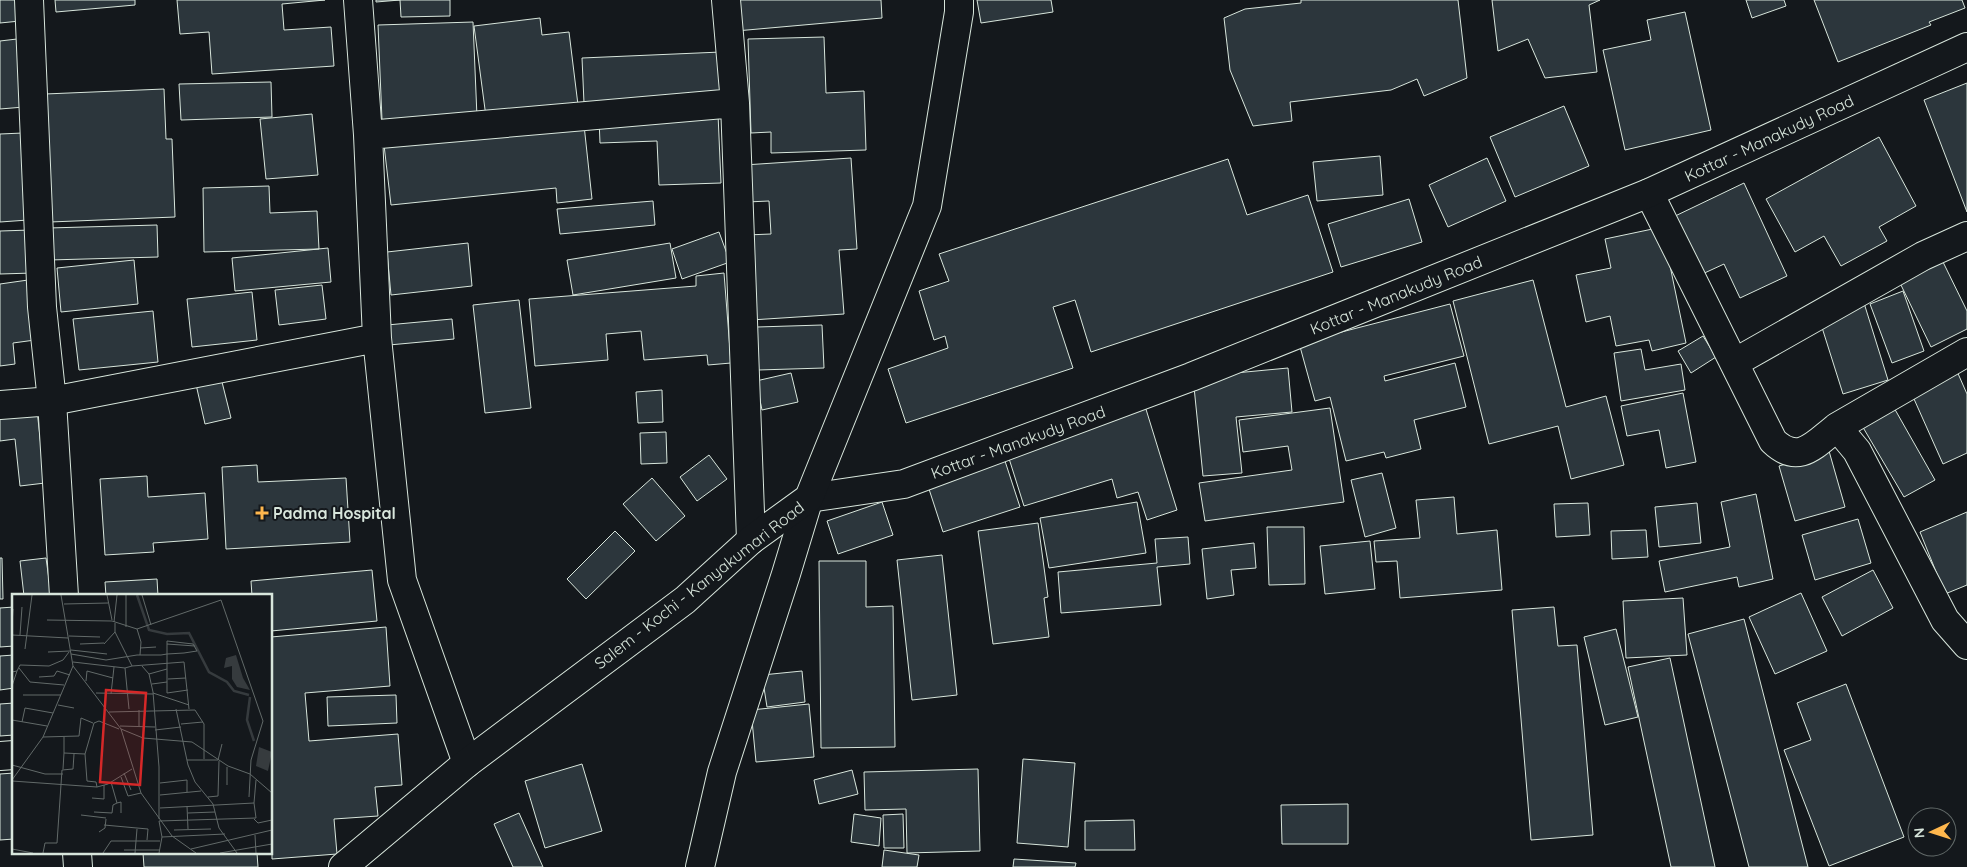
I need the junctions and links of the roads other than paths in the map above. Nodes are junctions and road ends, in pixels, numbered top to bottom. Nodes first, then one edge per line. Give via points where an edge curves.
1 (29, 0) edge
2 (358, 0) edge
3 (726, 0) edge
4 (959, 0) edge
5 (1967, 47) edge
6 (735, 103) junction
7 (368, 135) junction
8 (1649, 193) junction
9 (1967, 236) edge
10 (377, 338) junction
11 (1967, 352) edge
12 (1734, 363) junction
13 (52, 401) junction
14 (0, 405) edge
15 (1837, 427) junction
16 (809, 498) junction
17 (750, 540) junction
18 (64, 594) edge
19 (1956, 615) edge
20 (1967, 645) edge
21 (467, 763) junction
22 (77, 854) edge
23 (78, 867) edge
24 (343, 867) edge
25 (700, 867) edge

1 - 13 main road via 42,307
2 - 7 main road
3 - 6 main road
4 - 16 main road, Salem - Kochi - Kanyakumari Road via 928,206
5 - 8 main road, Kottar - Manakudy Road
6 - 7 main road
6 - 17 main road
7 - 10 main road
8 - 12 main road
8 - 16 main road, Kottar - Manakudy Road via 1191,377 904,484
9 - 12 main road via 1923,256
10 - 13 main road
10 - 21 main road via 402,580
11 - 15 main road
12 - 15 main road via 1773,441 1781,448 1797,453 1807,450
13 - 14 main road
13 - 18 main road
15 - 19 main road via 1857,451
16 - 17 main road, Salem - Kochi - Kanyakumari Road
16 - 25 main road via 722,772
17 - 21 main road, Salem - Kochi - Kanyakumari Road via 685,600
19 - 20 main road
21 - 24 main road, Salem - Kochi - Kanyakumari Road
22 - 23 main road

